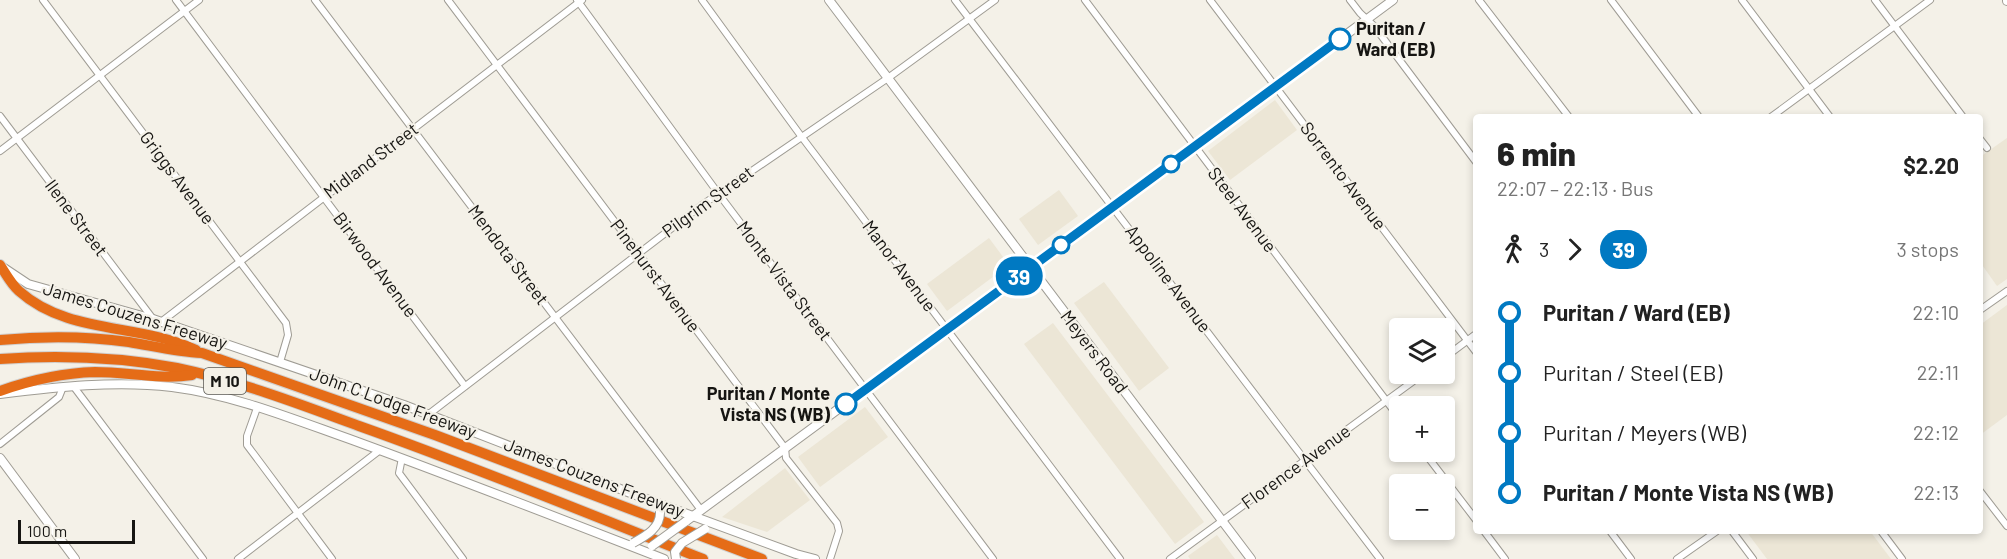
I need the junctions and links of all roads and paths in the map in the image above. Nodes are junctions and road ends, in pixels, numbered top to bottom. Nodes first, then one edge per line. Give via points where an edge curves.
1 (43, 0) edge
2 (176, 0) edge
3 (199, 0) edge
4 (315, 0) edge
5 (448, 0) edge
6 (702, 0) edge
7 (830, 0) edge
8 (955, 0) edge
9 (995, 0) edge
10 (1085, 0) edge
11 (1210, 0) edge
12 (1350, 0) edge
13 (1393, 0) edge
14 (1479, 0) edge
15 (1611, 0) edge
16 (1742, 0) edge
17 (1875, 0) edge
18 (1930, 0) edge
19 (579, 1) edge
20 (184, 11) junction
21 (969, 19) junction
22 (1367, 19) junction
23 (1895, 26) junction
24 (496, 65) junction
25 (99, 76) junction
26 (888, 78) junction
27 (1274, 87) junction
28 (1809, 89) junction
29 (1567, 114) edge
30 (1697, 114) edge
31 (1775, 114) edge
32 (1828, 114) edge
33 (1962, 114) edge
34 (0, 116) edge
35 (413, 129) junction
36 (801, 136) junction
37 (17, 138) junction
38 (1983, 143) edge
39 (1195, 147) junction
40 (1987, 148) dead end
41 (0, 151) edge
42 (1473, 158) edge
43 (718, 193) junction
44 (324, 197) junction
45 (1113, 207) junction
46 (638, 254) junction
47 (240, 261) junction
48 (0, 265) edge
49 (1030, 268) junction
50 (2007, 291) edge
51 (1983, 308) edge
52 (555, 317) junction
53 (157, 321) junction
54 (947, 329) junction
55 (1473, 336) edge
56 (0, 340) edge
57 (1467, 341) junction
58 (1473, 348) edge
59 (1455, 350) edge
60 (202, 353) junction
61 (0, 359) edge
62 (280, 362) junction
63 (196, 374) junction
64 (1409, 384) edge
65 (465, 386) junction
66 (63, 387) junction
67 (74, 387) junction
68 (866, 389) junction
69 (0, 392) edge
70 (1386, 401) junction
71 (1389, 405) edge
72 (257, 408) junction
73 (429, 414) junction
74 (0, 444) edge
75 (785, 448) junction
76 (380, 450) junction
77 (0, 458) edge
78 (402, 458) junction
79 (1306, 460) junction
80 (1432, 462) edge
81 (1983, 495) edge
82 (652, 501) junction
83 (701, 510) junction
84 (298, 513) junction
85 (693, 516) junction
86 (1473, 516) edge
87 (1222, 521) junction
88 (2007, 526) edge
89 (739, 534) junction
90 (1486, 534) edge
91 (1612, 534) edge
92 (1712, 534) edge
93 (1734, 534) edge
94 (1883, 534) edge
95 (621, 543) junction
96 (649, 549) junction
97 (75, 559) edge
98 (203, 559) edge
99 (238, 559) edge
100 (332, 559) edge
101 (463, 559) edge
102 (635, 559) edge
103 (664, 559) edge
104 (676, 559) edge
105 (703, 559) edge
106 (762, 559) edge
107 (815, 559) edge
108 (830, 559) edge
109 (993, 559) edge
110 (1120, 559) edge
111 (1170, 559) edge
112 (1251, 559) edge
113 (1380, 559) edge
114 (1505, 559) edge
115 (1631, 559) edge
116 (1677, 559) edge
117 (1753, 559) edge
118 (1902, 559) edge

1 - 25 street, Griggs Avenue
2 - 20 street, Birwood Avenue
3 - 20 street
4 - 35 street, Mendota Street
5 - 24 street, Pinehurst Avenue
6 - 36 street, Manor Avenue
7 - 26 street, Meyers Road
8 - 21 street, Appoline Avenue
9 - 21 street, Pilgrim Street
10 - 39 street, Steel Avenue
11 - 27 street, Sorrento Avenue
12 - 22 street
13 - 22 street
14 - 29 street
15 - 30 street
16 - 28 street
17 - 23 street
18 - 23 street
19 - 24 street, Midland Street
19 - 43 street, Monte Vista Street
20 - 25 street
20 - 44 street, Birwood Avenue
21 - 26 street, Pilgrim Street
21 - 45 street, Appoline Avenue
22 - 27 street
22 - 42 street
23 - 28 street
23 - 33 street
24 - 35 street, Midland Street
24 - 46 street, Pinehurst Avenue
25 - 37 street
25 - 47 street, Griggs Avenue
26 - 36 street, Pilgrim Street
26 - 49 street, Meyers Road
27 - 39 street
27 - 57 street, Sorrento Avenue
28 - 31 street
28 - 32 street
34 - 37 street, Ilene Street
35 - 44 street, Midland Street
35 - 52 street, Mendota Street
36 - 43 street, Pilgrim Street
36 - 54 street, Manor Avenue
37 - 41 street
37 - 53 street, Ilene Street
38 - 40 street
39 - 45 street
39 - 70 street, Steel Avenue
43 - 46 street, Pilgrim Street
43 - 68 street, Monte Vista Street
44 - 47 street, Midland Street
44 - 65 street, Birwood Avenue
45 - 49 street
45 - 79 street, Appoline Avenue
46 - 52 street, Pilgrim Street
46 - 75 street, Pinehurst Avenue
47 - 53 street, Midland Street
47 - 62 street, Griggs Avenue via 286,323 288,335
48 - 53 street, James Couzens Freeway via 28,284
48 - 60 highway via 17,289 48,310 83,323 186,345
49 - 54 street
49 - 87 street, Meyers Road
50 - 51 street
52 - 65 street, Pilgrim Street
52 - 83 street, Mendota Street
53 - 62 street, James Couzens Freeway
54 - 68 street
54 - 110 street, Manor Avenue
55 - 57 street
56 - 60 highway, John C Lodge Freeway / M 10 via 84,338
57 - 58 street, Sorrento Avenue
57 - 59 street
60 - 106 highway, John C Lodge Freeway / M 10 via 435,435
61 - 63 highway, John C Lodge Freeway / M 10 via 93,358
62 - 73 street, James Couzens Freeway
63 - 69 highway via 172,378 96,372 52,376
63 - 105 highway, John C Lodge Freeway / M 10 via 285,400 440,454
64 - 70 street, Florence Avenue
65 - 73 street, Pilgrim Street
66 - 67 street
66 - 69 street
66 - 74 street via 59,397
67 - 72 street via 173,387
67 - 98 street
68 - 75 street
68 - 109 street, Monte Vista Street
70 - 71 street, Steel Avenue
70 - 79 street, Florence Avenue
72 - 76 street
72 - 84 street via 247,445
73 - 82 street, James Couzens Freeway
75 - 83 street
75 - 108 street, Pinehurst Avenue via 786,458 837,523 839,531
76 - 78 street
76 - 84 street
77 - 97 street
78 - 95 street
78 - 101 street via 399,473
79 - 87 street, Florence Avenue
79 - 113 street, Appoline Avenue
80 - 86 street
81 - 88 street
82 - 85 street, James Couzens Freeway
82 - 95 street, bridge via 660,511 652,531 633,543
83 - 85 street
84 - 99 street
84 - 100 street
85 - 89 street, James Couzens Freeway
85 - 96 street, bridge
87 - 111 street, Florence Avenue
87 - 112 street, Meyers Road
89 - 104 street, bridge via 713,527 705,529 682,543 675,552
89 - 107 street, James Couzens Freeway
90 - 114 street
91 - 115 street
92 - 116 street
93 - 117 street
94 - 118 street
95 - 96 street
96 - 102 street
96 - 103 street

